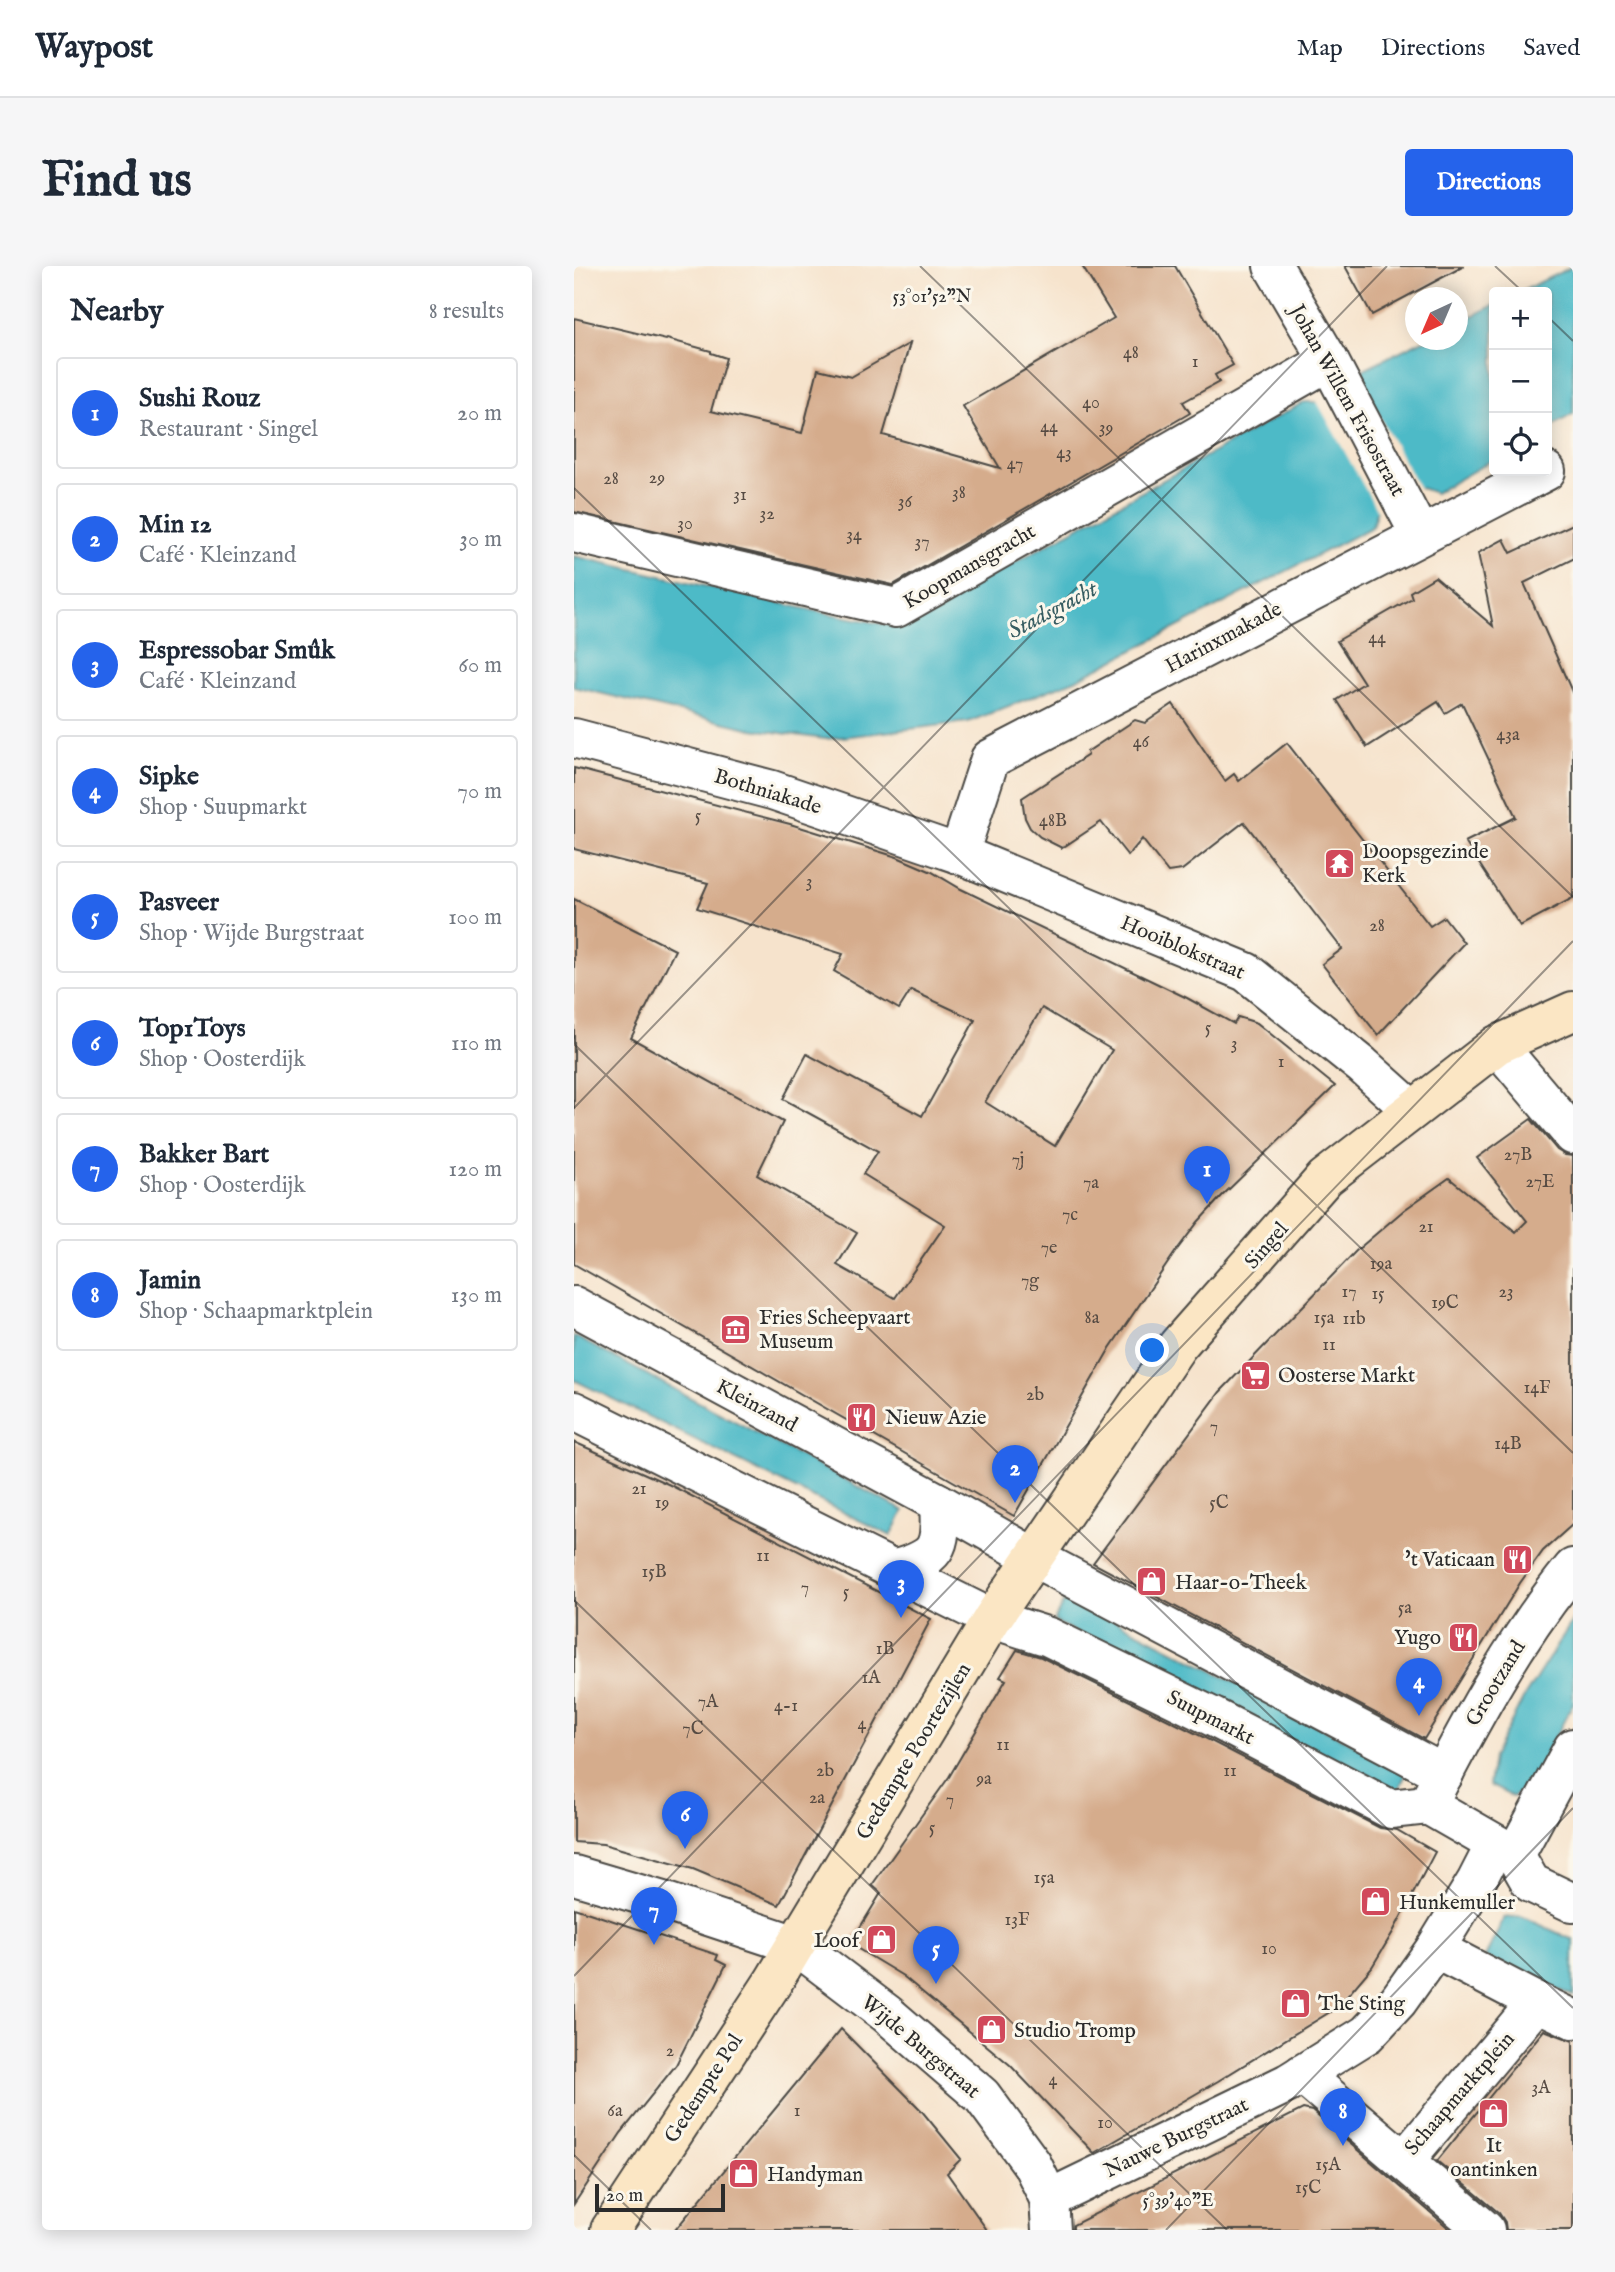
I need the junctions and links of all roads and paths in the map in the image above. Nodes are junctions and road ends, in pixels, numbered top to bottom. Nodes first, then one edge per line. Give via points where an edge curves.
1 (1273, 266) edge
2 (1334, 371) junction
3 (1573, 457) edge
4 (1552, 468) edge
5 (1534, 476) edge
6 (1413, 521) junction
7 (574, 533) edge
8 (574, 738) edge
9 (959, 854) junction
10 (1573, 1011) edge
11 (1497, 1045) junction
12 (1412, 1110) junction
13 (1573, 1135) edge
14 (574, 1306) edge
15 (574, 1411) edge
16 (939, 1503) junction
17 (1035, 1558) junction
18 (1573, 1568) edge
19 (893, 1570) junction
20 (992, 1619) junction
21 (1573, 1748) edge
22 (1436, 1790) junction
23 (1505, 1850) junction
24 (574, 1875) edge
25 (1573, 1903) edge
26 (796, 1945) junction
27 (1435, 1949) junction
28 (1537, 2002) junction
29 (1573, 2019) edge
30 (1302, 2074) junction
31 (1404, 2161) junction
32 (1050, 2215) edge
33 (610, 2230) edge
34 (1485, 2230) edge

1 - 2 street, Johan Willem Frisostraat
2 - 6 street, Johan Willem Frisostraat
2 - 7 street, Koopmansgracht via 896,608
3 - 4 street, Harinxmakade
5 - 6 street, Harinxmakade
6 - 9 street, Harinxmakade via 990,759
8 - 9 street, Bothniakade via 772,790
9 - 12 street, Hooiblokstraat via 1246,972
10 - 11 main road, Singel
11 - 12 main road, Singel
11 - 13 street
12 - 17 main road, Singel via 1325,1178 1178,1345
14 - 16 street, Kleinzand
15 - 19 street
16 - 17 street, Kleinzand
16 - 19 street via 939,1542 919,1562
17 - 20 main road, Gedempte Poortezijlen
17 - 22 street
18 - 22 street, Grootzand via 1516,1646
19 - 20 street
20 - 22 street, Suupmarkt via 1049,1637 1390,1810
20 - 26 main road, Gedempte Poortezijlen
21 - 23 street
22 - 23 street
23 - 25 street via 1531,1884
23 - 27 street via 1476,1882
24 - 26 street, Wijde Burgstraat
26 - 32 street, Wijde Burgstraat via 887,2014 982,2096 1032,2164
26 - 33 main road, Gedempte Pol
27 - 28 street
27 - 30 street via 1398,2001 1367,2034
28 - 29 street
28 - 31 street, Schaapmarktplein
30 - 31 street, Schaapmarktplein
30 - 32 street, Nauwe Burgstraat
31 - 34 street

